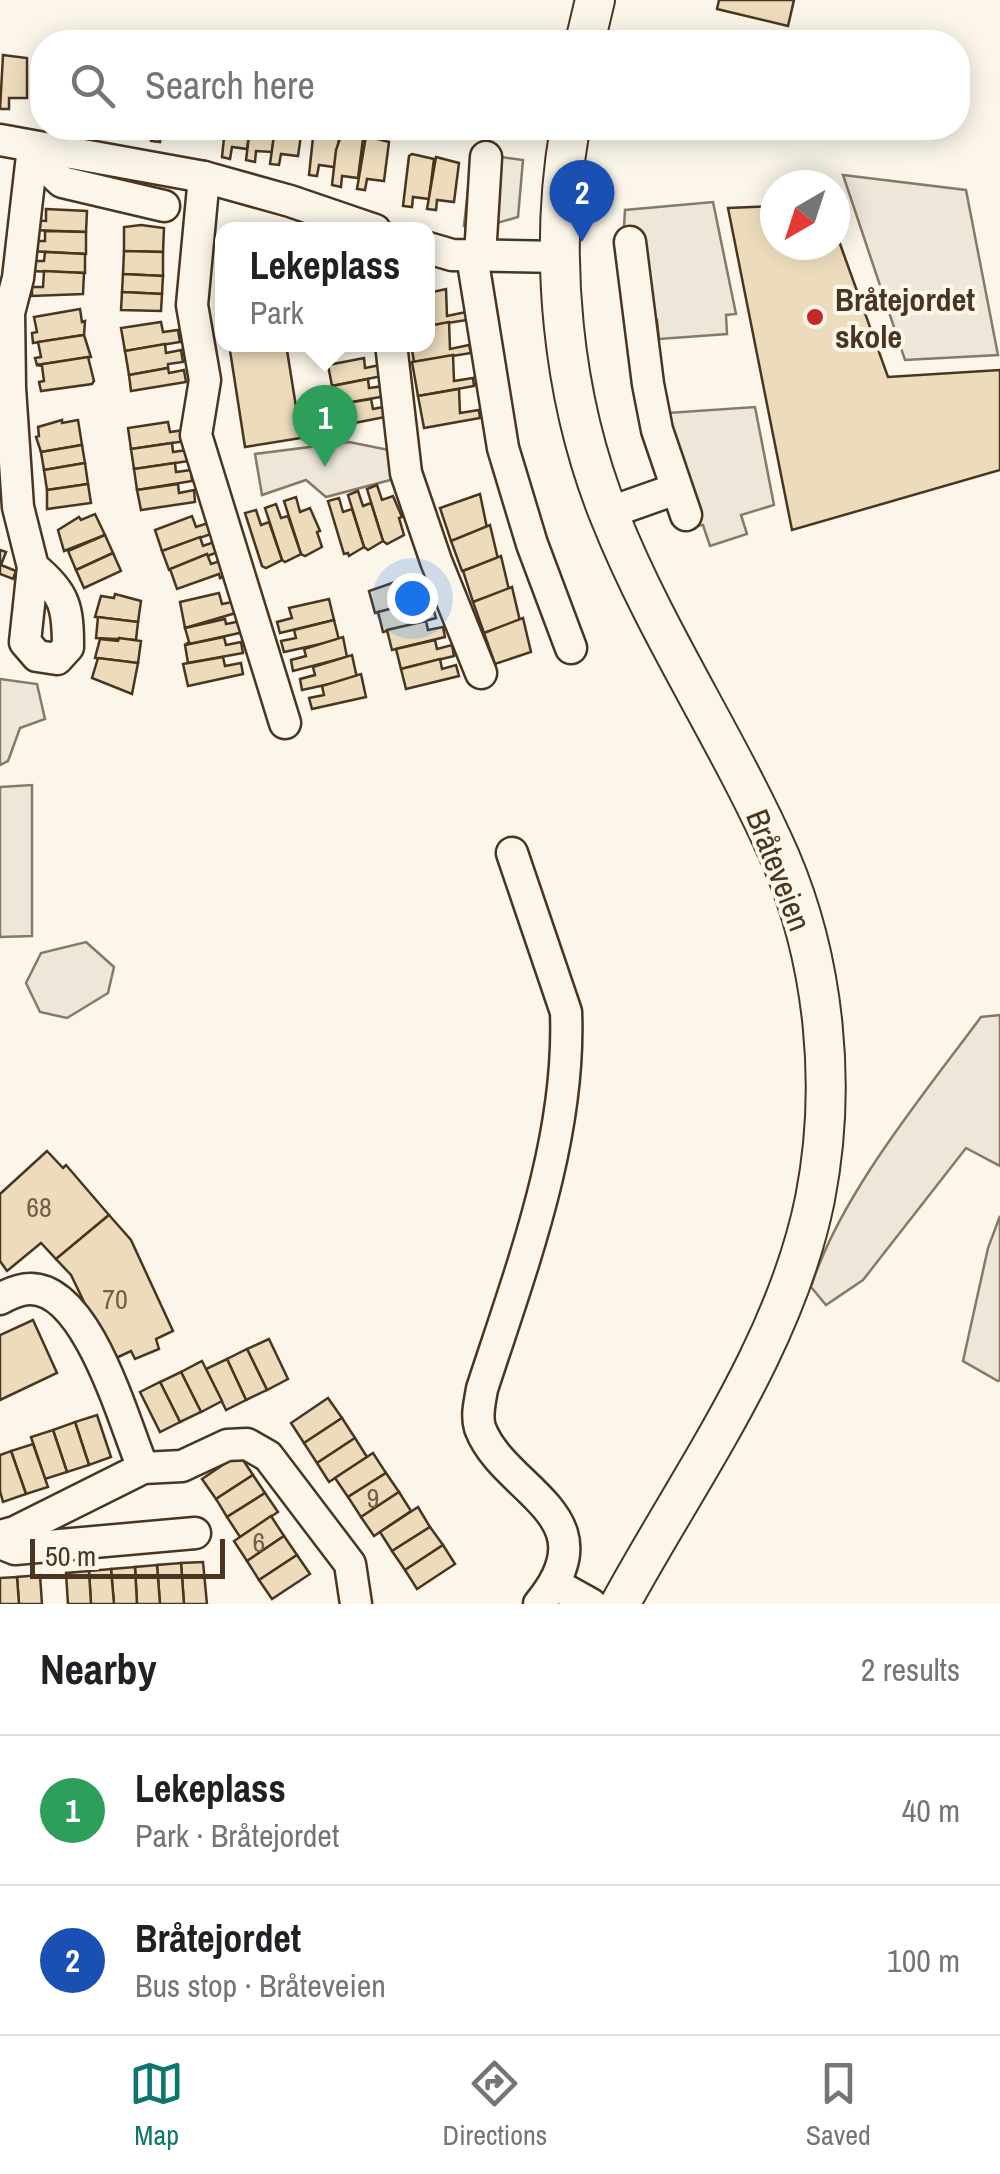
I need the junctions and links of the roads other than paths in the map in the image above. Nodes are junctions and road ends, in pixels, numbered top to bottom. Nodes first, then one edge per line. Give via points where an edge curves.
1 (594, 0) edge
2 (588, 30) edge
3 (0, 140) edge
4 (569, 140) edge
5 (40, 148) junction
6 (486, 158) dead end
7 (204, 178) junction
8 (164, 206) dead end
9 (353, 222) edge
10 (630, 242) dead end
11 (435, 249) edge
12 (476, 256) junction
13 (561, 257) junction
14 (392, 352) edge
15 (608, 513) junction
16 (33, 567) dead end
17 (572, 648) dead end
18 (481, 672) dead end
19 (285, 723) dead end
20 (512, 853) dead end
21 (0, 1299) edge
22 (143, 1468) junction
23 (195, 1533) dead end
24 (0, 1540) edge
25 (547, 1594) edge
26 (356, 1604) edge
27 (591, 1604) edge
28 (620, 1604) edge

1 - 2 main road
3 - 5 street
4 - 13 main road, Bråteveien
5 - 7 street
5 - 8 street via 62,182
5 - 16 street via 9,313 18,507
6 - 12 street
7 - 9 street
7 - 19 street via 192,305 205,380 196,435
10 - 15 street via 648,384 681,502
11 - 12 street
12 - 13 street
12 - 17 street via 503,448
13 - 15 main road, Bråteveien via 575,392
14 - 18 street via 406,472
15 - 28 main road, Bråteveien via 646,600 770,835 801,918 822,1025 825,1128 800,1254 762,1350
20 - 25 street via 566,1012 567,1040 562,1100 540,1199 478,1416 488,1443 549,1509 562,1533 563,1551
21 - 22 street via 30,1288 69,1306 114,1391
22 - 24 street
22 - 26 street via 182,1466 228,1445 247,1444 268,1456 350,1564
23 - 24 street via 16,1549
25 - 27 street

